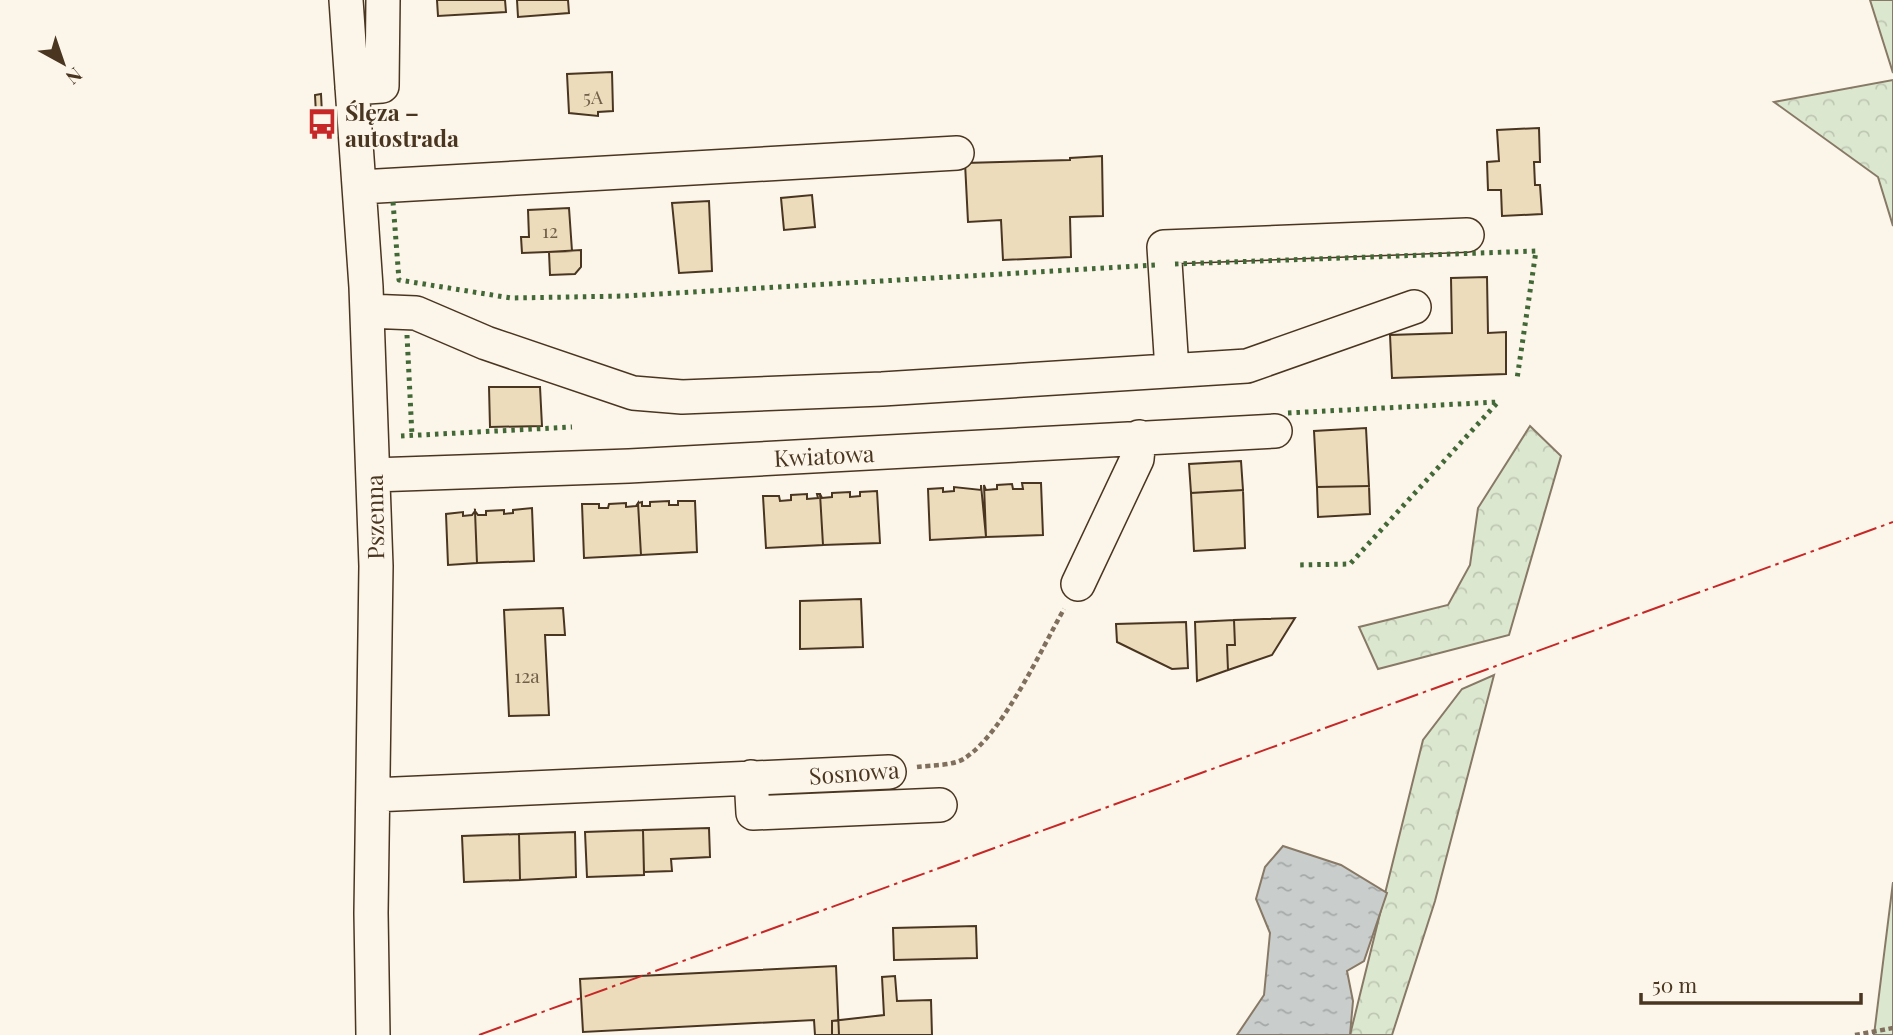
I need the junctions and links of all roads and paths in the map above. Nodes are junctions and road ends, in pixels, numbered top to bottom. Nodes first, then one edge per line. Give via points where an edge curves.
1 (346, 0) edge
2 (383, 0) edge
3 (352, 88) junction
4 (957, 153) dead end
5 (360, 187) junction
6 (1467, 235) dead end
7 (1414, 307) dead end
8 (367, 311) junction
9 (1172, 370) junction
10 (1275, 431) dead end
11 (1139, 438) junction
12 (373, 474) junction
13 (1079, 584) joint
14 (889, 772) joint
15 (751, 777) junction
16 (373, 795) junction
17 (940, 805) dead end
18 (1893, 1028) edge
19 (373, 1035) edge
20 (1855, 1035) edge

1 - 3 street, Pszenna
2 - 3 street via 382,86
3 - 5 street, Pszenna
4 - 5 street
5 - 8 street, Pszenna
6 - 9 street via 1164,247
7 - 9 street via 1247,366
8 - 9 street via 416,313 486,343 634,393 682,397
8 - 12 street, Pszenna
10 - 11 street, Kwiatowa
11 - 12 street, Kwiatowa via 629,466
11 - 13 street via 1136,459
12 - 16 street, Pszenna
13 - 14 path, Sosnowa via 982,743 963,760
14 - 15 street, Sosnowa
15 - 16 street, Sosnowa
15 - 17 street via 753,813
16 - 19 street, Pszenna
18 - 20 path

